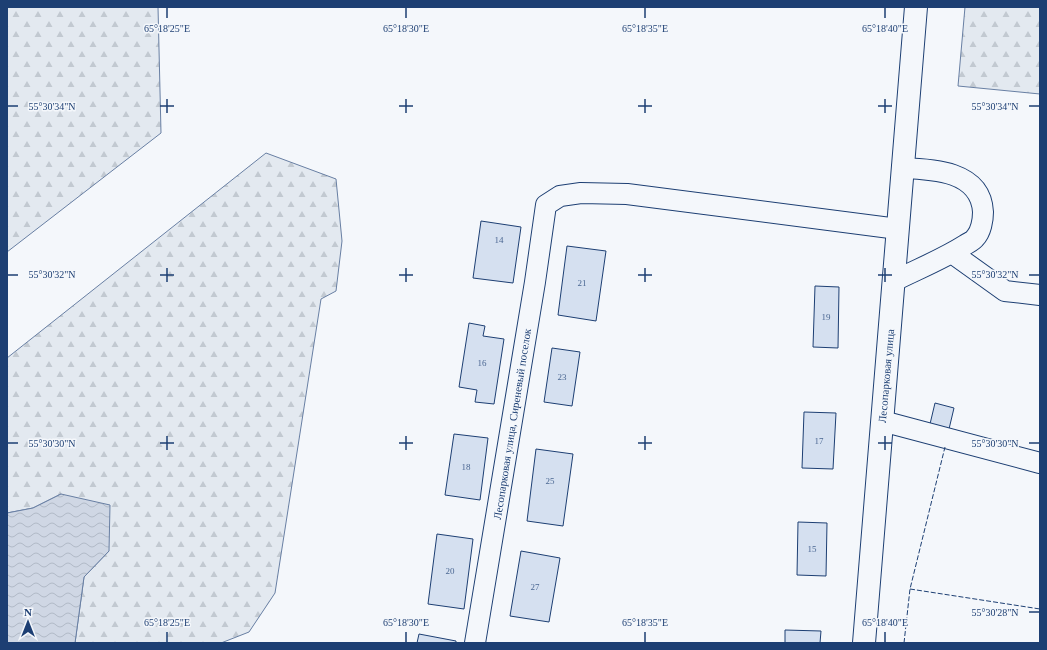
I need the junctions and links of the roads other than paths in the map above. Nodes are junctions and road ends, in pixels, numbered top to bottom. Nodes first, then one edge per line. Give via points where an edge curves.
1 (916, 7) edge
2 (902, 168) junction
3 (898, 229) junction
4 (952, 253) junction
5 (894, 281) junction
6 (1040, 295) edge
7 (882, 421) junction
8 (1040, 463) edge
9 (475, 643) edge
10 (864, 643) edge

1 - 2 main road, Лесопарковая улица
2 - 3 main road, Лесопарковая улица
2 - 4 street via 944,171 978,191 982,202 983,221 976,238
3 - 5 main road, Лесопарковая улица
3 - 9 street, Лесопарковая улица, Сиреневый поселок via 627,194 581,193 560,196 546,205 536,282
4 - 5 street
4 - 6 street via 1005,291
5 - 7 main road, Лесопарковая улица
7 - 8 street
7 - 10 main road, Лесопарковая улица

